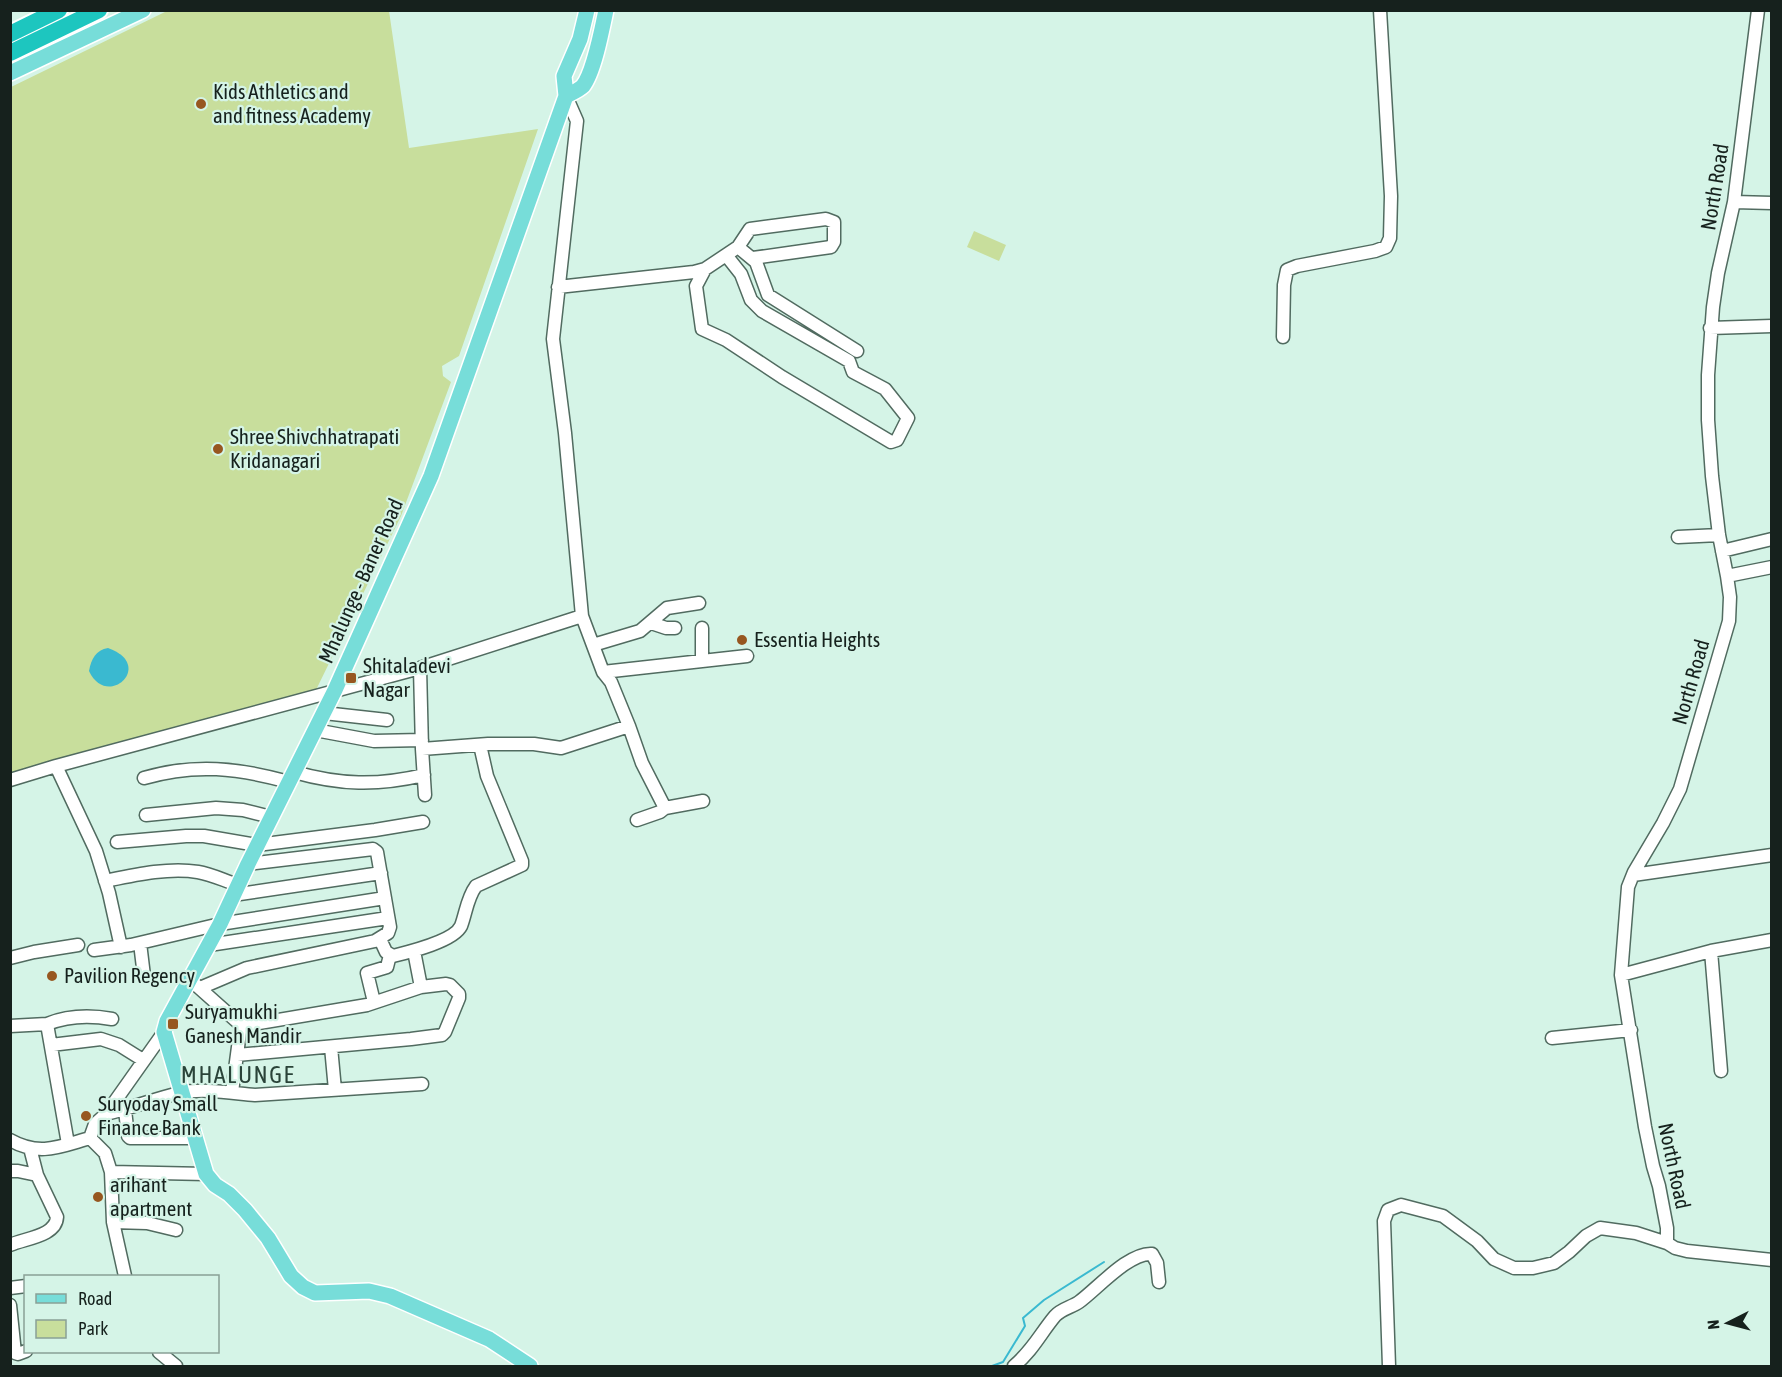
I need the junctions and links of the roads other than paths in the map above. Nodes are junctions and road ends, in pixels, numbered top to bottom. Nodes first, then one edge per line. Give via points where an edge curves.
1 (59, 10) edge
2 (99, 10) edge
3 (143, 10) edge
4 (587, 10) edge
5 (606, 10) edge
6 (1380, 10) edge
7 (1758, 10) edge
8 (10, 34) edge
9 (11, 52) edge
10 (15, 71) edge
11 (566, 96) junction
12 (1734, 202) junction
13 (1772, 203) edge
14 (738, 247) junction
15 (726, 255) junction
16 (753, 258) junction
17 (705, 269) junction
18 (558, 287) junction
19 (1772, 326) edge
20 (1710, 328) junction
21 (1283, 337) dead end
22 (857, 351) dead end
23 (1719, 535) junction
24 (1678, 537) dead end
25 (1772, 538) edge
26 (1722, 551) junction
27 (1772, 567) edge
28 (1727, 576) junction
29 (699, 603) dead end
30 (582, 616) junction
31 (651, 623) junction
32 (675, 628) dead end
33 (702, 628) dead end
34 (593, 645) junction
35 (747, 656) dead end
36 (702, 661) junction
37 (420, 668) junction
38 (603, 672) junction
39 (335, 690) junction
40 (324, 713) junction
41 (387, 720) dead end
42 (629, 726) junction
43 (315, 730) junction
44 (422, 745) junction
45 (480, 745) junction
46 (56, 766) junction
47 (424, 776) junction
48 (291, 777) junction
49 (144, 778) dead end
50 (10, 780) edge
51 (425, 795) dead end
52 (703, 801) dead end
53 (665, 808) junction
54 (146, 815) dead end
55 (271, 816) junction
56 (637, 820) dead end
57 (423, 822) dead end
58 (117, 842) dead end
59 (257, 845) junction
60 (1772, 855) edge
61 (248, 864) junction
62 (381, 873) junction
63 (1633, 875) junction
64 (105, 881) junction
65 (236, 890) junction
66 (385, 898) junction
67 (388, 918) junction
68 (220, 924) junction
69 (380, 939) junction
70 (1772, 940) edge
71 (140, 943) junction
72 (78, 945) dead end
73 (209, 945) junction
74 (121, 946) junction
75 (94, 950) dead end
76 (414, 951) junction
77 (1711, 951) junction
78 (390, 955) junction
79 (10, 958) edge
80 (1622, 975) junction
81 (144, 976) dead end
82 (195, 984) junction
83 (422, 987) junction
84 (374, 1002) junction
85 (112, 1018) dead end
86 (48, 1024) junction
87 (10, 1026) edge
88 (242, 1026) junction
89 (1630, 1030) junction
90 (164, 1032) junction
91 (1552, 1038) dead end
92 (51, 1046) junction
93 (331, 1047) junction
94 (237, 1055) junction
95 (143, 1060) junction
96 (1721, 1071) dead end
97 (422, 1084) dead end
98 (335, 1090) junction
99 (232, 1092) junction
100 (181, 1093) junction
101 (125, 1110) junction
102 (106, 1114) junction
103 (90, 1138) junction
104 (196, 1138) junction
105 (10, 1140) edge
106 (68, 1144) junction
107 (30, 1148) junction
108 (10, 1171) edge
109 (111, 1172) junction
110 (207, 1174) junction
111 (37, 1175) junction
112 (113, 1222) junction
113 (176, 1230) dead end
114 (1667, 1243) junction
115 (10, 1245) edge
116 (1772, 1260) edge
117 (125, 1275) edge
118 (1159, 1282) dead end
119 (10, 1305) edge
120 (24, 1352) edge
121 (160, 1353) edge
122 (176, 1366) edge
123 (530, 1366) edge
124 (1014, 1366) edge
125 (1389, 1366) edge

1 - 8 highway
2 - 9 highway
3 - 10 main road
4 - 11 main road, Mhalunge - Baner Road via 564,76
5 - 11 main road, Mhalunge - Baner Road via 585,82
6 - 21 street via 1390,238 1386,247 1375,251 1287,270
7 - 12 street, North Road
9 - 10 main road
11 - 18 street via 577,121
11 - 39 main road, Mhalunge - Baner Road via 431,476
12 - 13 street
12 - 20 street, North Road
14 - 15 street
14 - 16 street
14 - 16 street via 750,229 826,219 834,222 831,247
15 - 17 street
15 - 17 street via 741,274 751,300 762,311 849,361 853,372 885,389 908,418 897,440 891,442 702,329 696,286
16 - 22 street via 768,295
17 - 18 street
18 - 30 street via 553,339
19 - 20 street
20 - 23 street, North Road via 1708,420
23 - 24 street
23 - 26 street, North Road
25 - 26 street
26 - 28 street, North Road
27 - 28 street
28 - 63 street, North Road via 1729,621 1689,761 1680,789
29 - 31 street via 667,608
30 - 34 street
30 - 37 street
31 - 32 street
31 - 34 street via 640,631
33 - 36 street
34 - 38 street
35 - 36 street
36 - 38 street
37 - 39 street
37 - 44 street
38 - 42 street
39 - 40 main road, Mhalunge - Baner Road
39 - 46 street
40 - 41 street
40 - 43 main road, Mhalunge - Baner Road
42 - 45 street via 561,748
42 - 53 street
43 - 44 street
43 - 48 main road, Mhalunge - Baner Road
44 - 45 street
44 - 47 street
45 - 76 street via 487,776 523,864 476,886 458,931
46 - 50 street
46 - 64 street via 96,851
47 - 48 street via 360,783
47 - 51 street
48 - 49 street via 189,768
48 - 55 main road, Mhalunge - Baner Road
52 - 53 street
53 - 56 street
54 - 55 street via 216,808
55 - 59 main road, Mhalunge - Baner Road
57 - 59 street
58 - 59 street via 195,836
59 - 61 main road, Mhalunge - Baner Road
60 - 63 street
61 - 62 street via 368,849 376,852
61 - 65 main road, Mhalunge - Baner Road
62 - 65 street
62 - 66 street
63 - 80 street, North Road via 1628,887
64 - 65 street via 162,872 193,872
64 - 74 street
65 - 68 main road, Mhalunge - Baner Road
66 - 67 street
66 - 68 street
67 - 69 street via 388,933
67 - 73 street
68 - 71 street
68 - 73 main road, Mhalunge - Baner Road
69 - 78 street
69 - 82 street via 247,968
70 - 77 street
71 - 74 street
71 - 81 street
72 - 79 street
73 - 82 main road, Mhalunge - Baner Road
74 - 75 street
76 - 78 street
76 - 83 street
77 - 80 street
77 - 96 street
78 - 84 street via 387,968 367,973
80 - 89 street, North Road
82 - 88 street
82 - 90 main road, Mhalunge - Baner Road via 167,1021
83 - 84 street
83 - 93 street via 446,984 459,994 442,1035
84 - 88 street
85 - 86 street via 66,1018
86 - 87 street
86 - 92 street
88 - 94 street
89 - 91 street
89 - 114 street, North Road
90 - 95 street
90 - 100 main road
92 - 95 street via 101,1039
92 - 106 street
93 - 94 street
93 - 98 street
94 - 99 street
95 - 102 street
97 - 98 street
98 - 99 street via 255,1095
99 - 100 street
100 - 101 street
100 - 104 main road
101 - 102 street
101 - 104 street via 130,1138
102 - 103 street via 95,1124
103 - 106 street
103 - 109 street via 105,1153
104 - 110 main road
105 - 107 street
106 - 107 street via 49,1150
107 - 111 street
108 - 111 street
109 - 110 street
109 - 112 street
110 - 123 main road via 245,1210 303,1287 315,1293 369,1291 390,1296 489,1339
111 - 115 street via 57,1223 50,1231
112 - 113 street via 147,1223
112 - 117 street
114 - 116 street via 1687,1251
114 - 125 street via 1600,1228 1554,1263 1514,1268 1494,1259 1443,1216 1401,1205 1388,1210 1384,1221
118 - 124 street via 1152,1254 1134,1260 1083,1299 1056,1314 1027,1355
119 - 120 street via 15,1353
121 - 122 street

